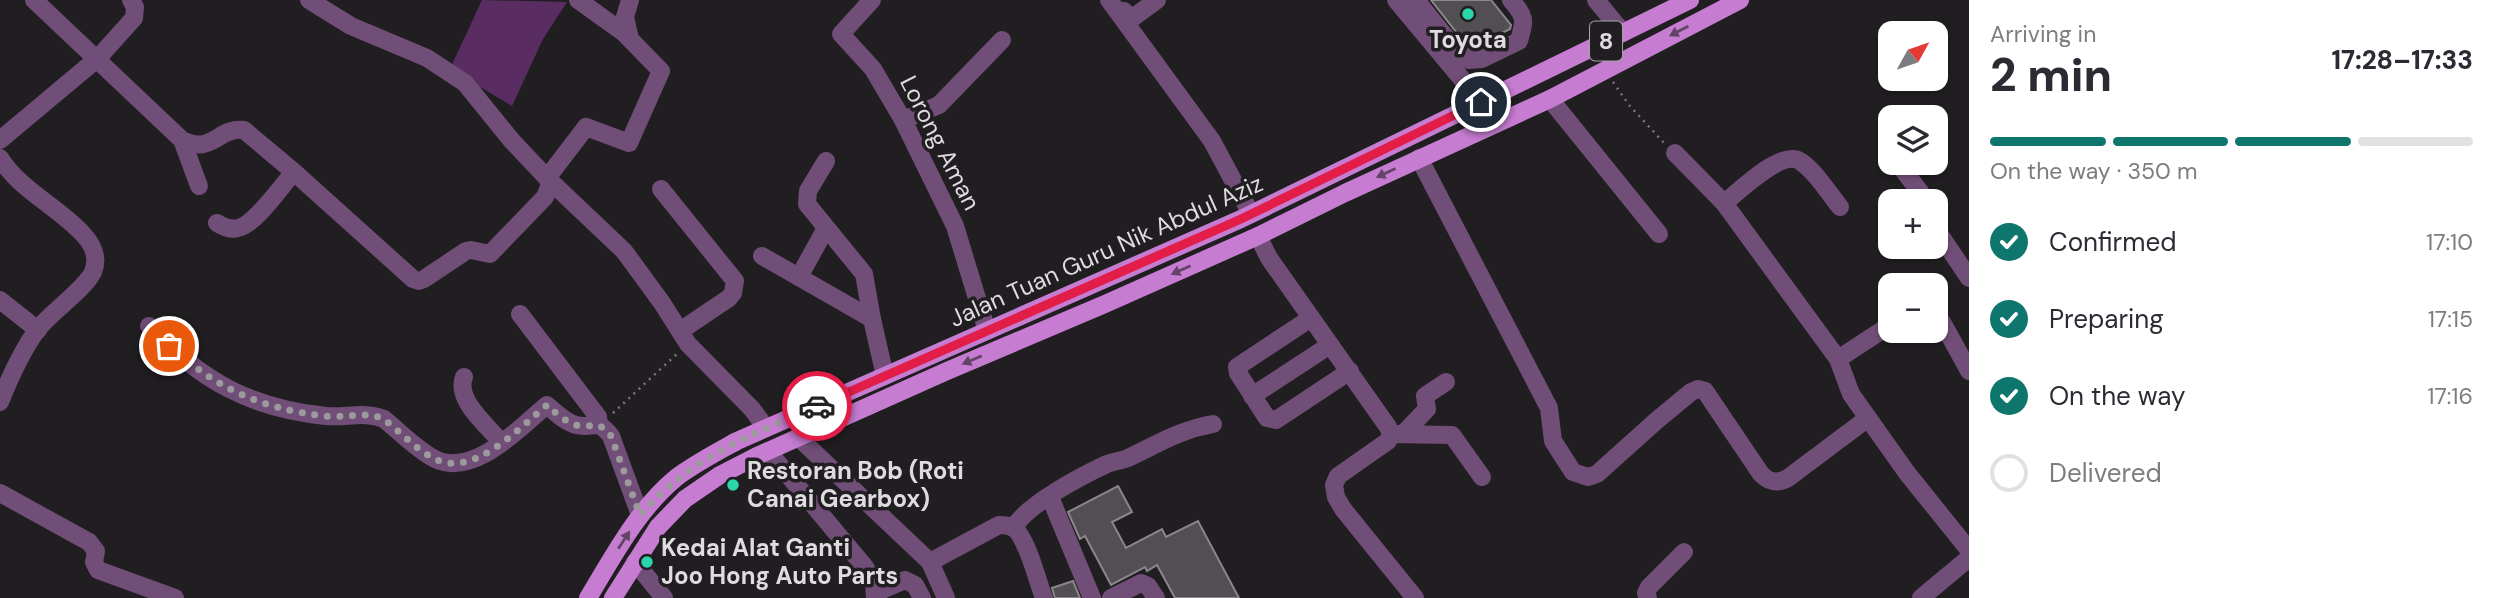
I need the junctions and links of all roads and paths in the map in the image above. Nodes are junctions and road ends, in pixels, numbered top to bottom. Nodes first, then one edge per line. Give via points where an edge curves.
1 (34, 0) edge
2 (131, 0) edge
3 (309, 0) edge
4 (578, 0) edge
5 (630, 0) edge
6 (872, 0) edge
7 (1109, 0) edge
8 (1121, 0) edge
9 (1157, 0) edge
10 (1395, 0) edge
11 (1416, 0) edge
12 (1511, 0) edge
13 (1596, 0) edge
14 (1740, 0) edge
15 (1684, 1) edge
16 (1127, 22) junction
17 (1623, 33) junction
18 (630, 39) junction
19 (1002, 40) dead end
20 (98, 58) junction
21 (1605, 71) junction
22 (1521, 83) junction
23 (1481, 102) junction
24 (1544, 102) junction
25 (903, 120) junction
26 (181, 140) junction
27 (0, 141) edge
28 (1675, 153) joint
29 (0, 158) edge
30 (1419, 159) junction
31 (825, 161) dead end
32 (294, 172) junction
33 (1907, 175) edge
34 (549, 180) junction
35 (199, 186) dead end
36 (661, 189) dead end
37 (1918, 189) edge
38 (1724, 203) junction
39 (1840, 206) dead end
40 (1251, 214) junction
41 (217, 223) dead end
42 (826, 228) junction
43 (1659, 234) dead end
44 (1258, 236) junction
45 (1948, 247) edge
46 (762, 256) dead end
47 (799, 277) junction
48 (1969, 278) edge
49 (1093, 284) junction
50 (0, 300) edge
51 (1105, 304) junction
52 (520, 314) dead end
53 (872, 318) junction
54 (1311, 318) junction
55 (149, 326) dead end
56 (38, 330) junction
57 (987, 331) junction
58 (1878, 333) edge
59 (1948, 333) edge
60 (684, 338) junction
61 (1330, 345) junction
62 (1838, 359) junction
63 (1969, 371) edge
64 (1350, 372) junction
65 (885, 376) junction
66 (464, 377) dead end
67 (1446, 382) dead end
68 (1252, 396) junction
69 (0, 402) edge
70 (1868, 418) junction
71 (1213, 424) dead end
72 (599, 425) junction
73 (766, 428) junction
74 (1398, 434) junction
75 (798, 438) junction
76 (501, 442) junction
77 (768, 451) junction
78 (1482, 477) dead end
79 (0, 493) edge
80 (1049, 496) junction
81 (640, 515) junction
82 (1013, 527) junction
83 (1969, 550) edge
84 (1684, 552) dead end
85 (1969, 558) edge
86 (635, 562) junction
87 (930, 562) junction
88 (875, 595) edge
89 (175, 598) edge
90 (588, 598) edge
91 (613, 598) edge
92 (664, 598) edge
93 (922, 598) edge
94 (946, 598) edge
95 (1044, 598) edge
96 (1091, 598) edge
97 (1111, 598) edge
98 (1156, 598) edge
99 (1415, 598) edge
100 (1648, 598) edge
101 (1921, 598) edge

1 - 20 street
2 - 20 street via 134,18
3 - 34 street via 351,26 427,58 465,83
4 - 18 street
5 - 18 street via 625,17
6 - 25 street, Lorong Aman via 841,34 873,69
7 - 16 street
8 - 16 street
9 - 16 street
10 - 23 street
11 - 12 street via 1469,60 1482,59 1519,41 1525,22
13 - 17 street
14 -> 21 main road, Jalan Tuan Guru Nik Abdul Aziz / 8
15 - 17 main road, Jalan Tuan Guru Nik Abdul Aziz / 8
16 - 40 street via 1212,141
17 - 22 main road, Jalan Tuan Guru Nik Abdul Aziz / 8
18 - 34 street via 661,71 629,143 586,127
19 - 25 street via 941,103
20 - 26 street
20 - 27 street
21 - 24 main road, Jalan Tuan Guru Nik Abdul Aziz / 8
21 - 28 path via 1629,105
22 - 23 main road, Jalan Tuan Guru Nik Abdul Aziz / 8
22 - 24 main road
23 - 40 main road, Jalan Tuan Guru Nik Abdul Aziz / 8
24 - 30 main road, Jalan Tuan Guru Nik Abdul Aziz / 8
24 - 43 street
25 - 57 street, Lorong Aman via 956,226
26 - 32 street via 193,146 235,129 244,131
26 - 35 street
28 - 38 street
29 - 56 street via 16,178 81,232 96,258 92,274
30 -> 44 main road, Jalan Tuan Guru Nik Abdul Aziz / 8
30 - 70 street via 1549,408 1553,441 1576,474 1597,474 1698,389 1705,391 1761,474 1771,481 1788,478
31 - 42 street via 806,200
32 - 34 street via 419,281 466,251 490,254 545,197
32 - 41 street via 242,228
33 - 37 street
34 - 60 street via 624,251
36 - 60 street via 735,281 729,298
38 - 39 street via 1787,157 1799,160
38 - 62 street
40 - 49 main road, Jalan Tuan Guru Nik Abdul Aziz / 8
42 - 47 street
42 - 53 street via 864,274
44 -> 51 main road, Jalan Tuan Guru Nik Abdul Aziz / 8
44 - 54 street
45 - 48 street
46 - 47 street
47 - 53 street
49 - 51 main road via 1091,295
49 - 57 main road, Jalan Tuan Guru Nik Abdul Aziz / 8
50 - 56 street
51 -> 75 main road, Jalan Tuan Guru Nik Abdul Aziz / 8
52 - 72 street
53 - 65 street
54 - 61 street
54 - 68 street via 1237,367
55 - 76 street via 194,367 247,399 328,416 374,415 446,463 471,462
56 - 69 street
57 - 65 main road, Jalan Tuan Guru Nik Abdul Aziz / 8
58 - 62 street
59 - 63 street
60 - 72 path
60 - 73 street
61 - 64 street
61 - 68 street
62 - 70 street via 1851,394
64 - 68 street via 1273,421
64 - 74 street
65 - 73 main road, Jalan Tuan Guru Nik Abdul Aziz / 8
66 - 76 street via 466,400
67 - 74 street via 1425,396 1427,409
70 - 83 street
71 - 80 street via 1168,436
72 - 76 street via 574,425 547,405
72 - 81 street via 611,436
73 - 81 main road, Jalan Tuan Guru Nik Abdul Aziz / 8 via 679,476
74 - 78 street via 1452,435
74 - 99 street via 1334,485 1343,509
75 - 77 main road, Jalan Tuan Guru Nik Abdul Aziz / 8
75 - 87 street
77 - 86 main road, Jalan Tuan Guru Nik Abdul Aziz / 8 via 685,499 657,527
77 - 88 street via 865,567
79 - 89 street via 89,542 96,551 98,570
80 - 82 street
80 - 96 street
90 -> 81 main road, Jalan Tuan Guru Nik Abdul Aziz / 8
82 - 87 street via 999,525
82 - 95 street via 1024,543
84 - 100 street via 1649,587
85 - 101 street
86 - 91 main road, Jalan Tuan Guru Nik Abdul Aziz / 8
86 - 92 street
87 - 94 street
88 - 93 street via 905,580 915,585
97 - 98 street via 1141,583

